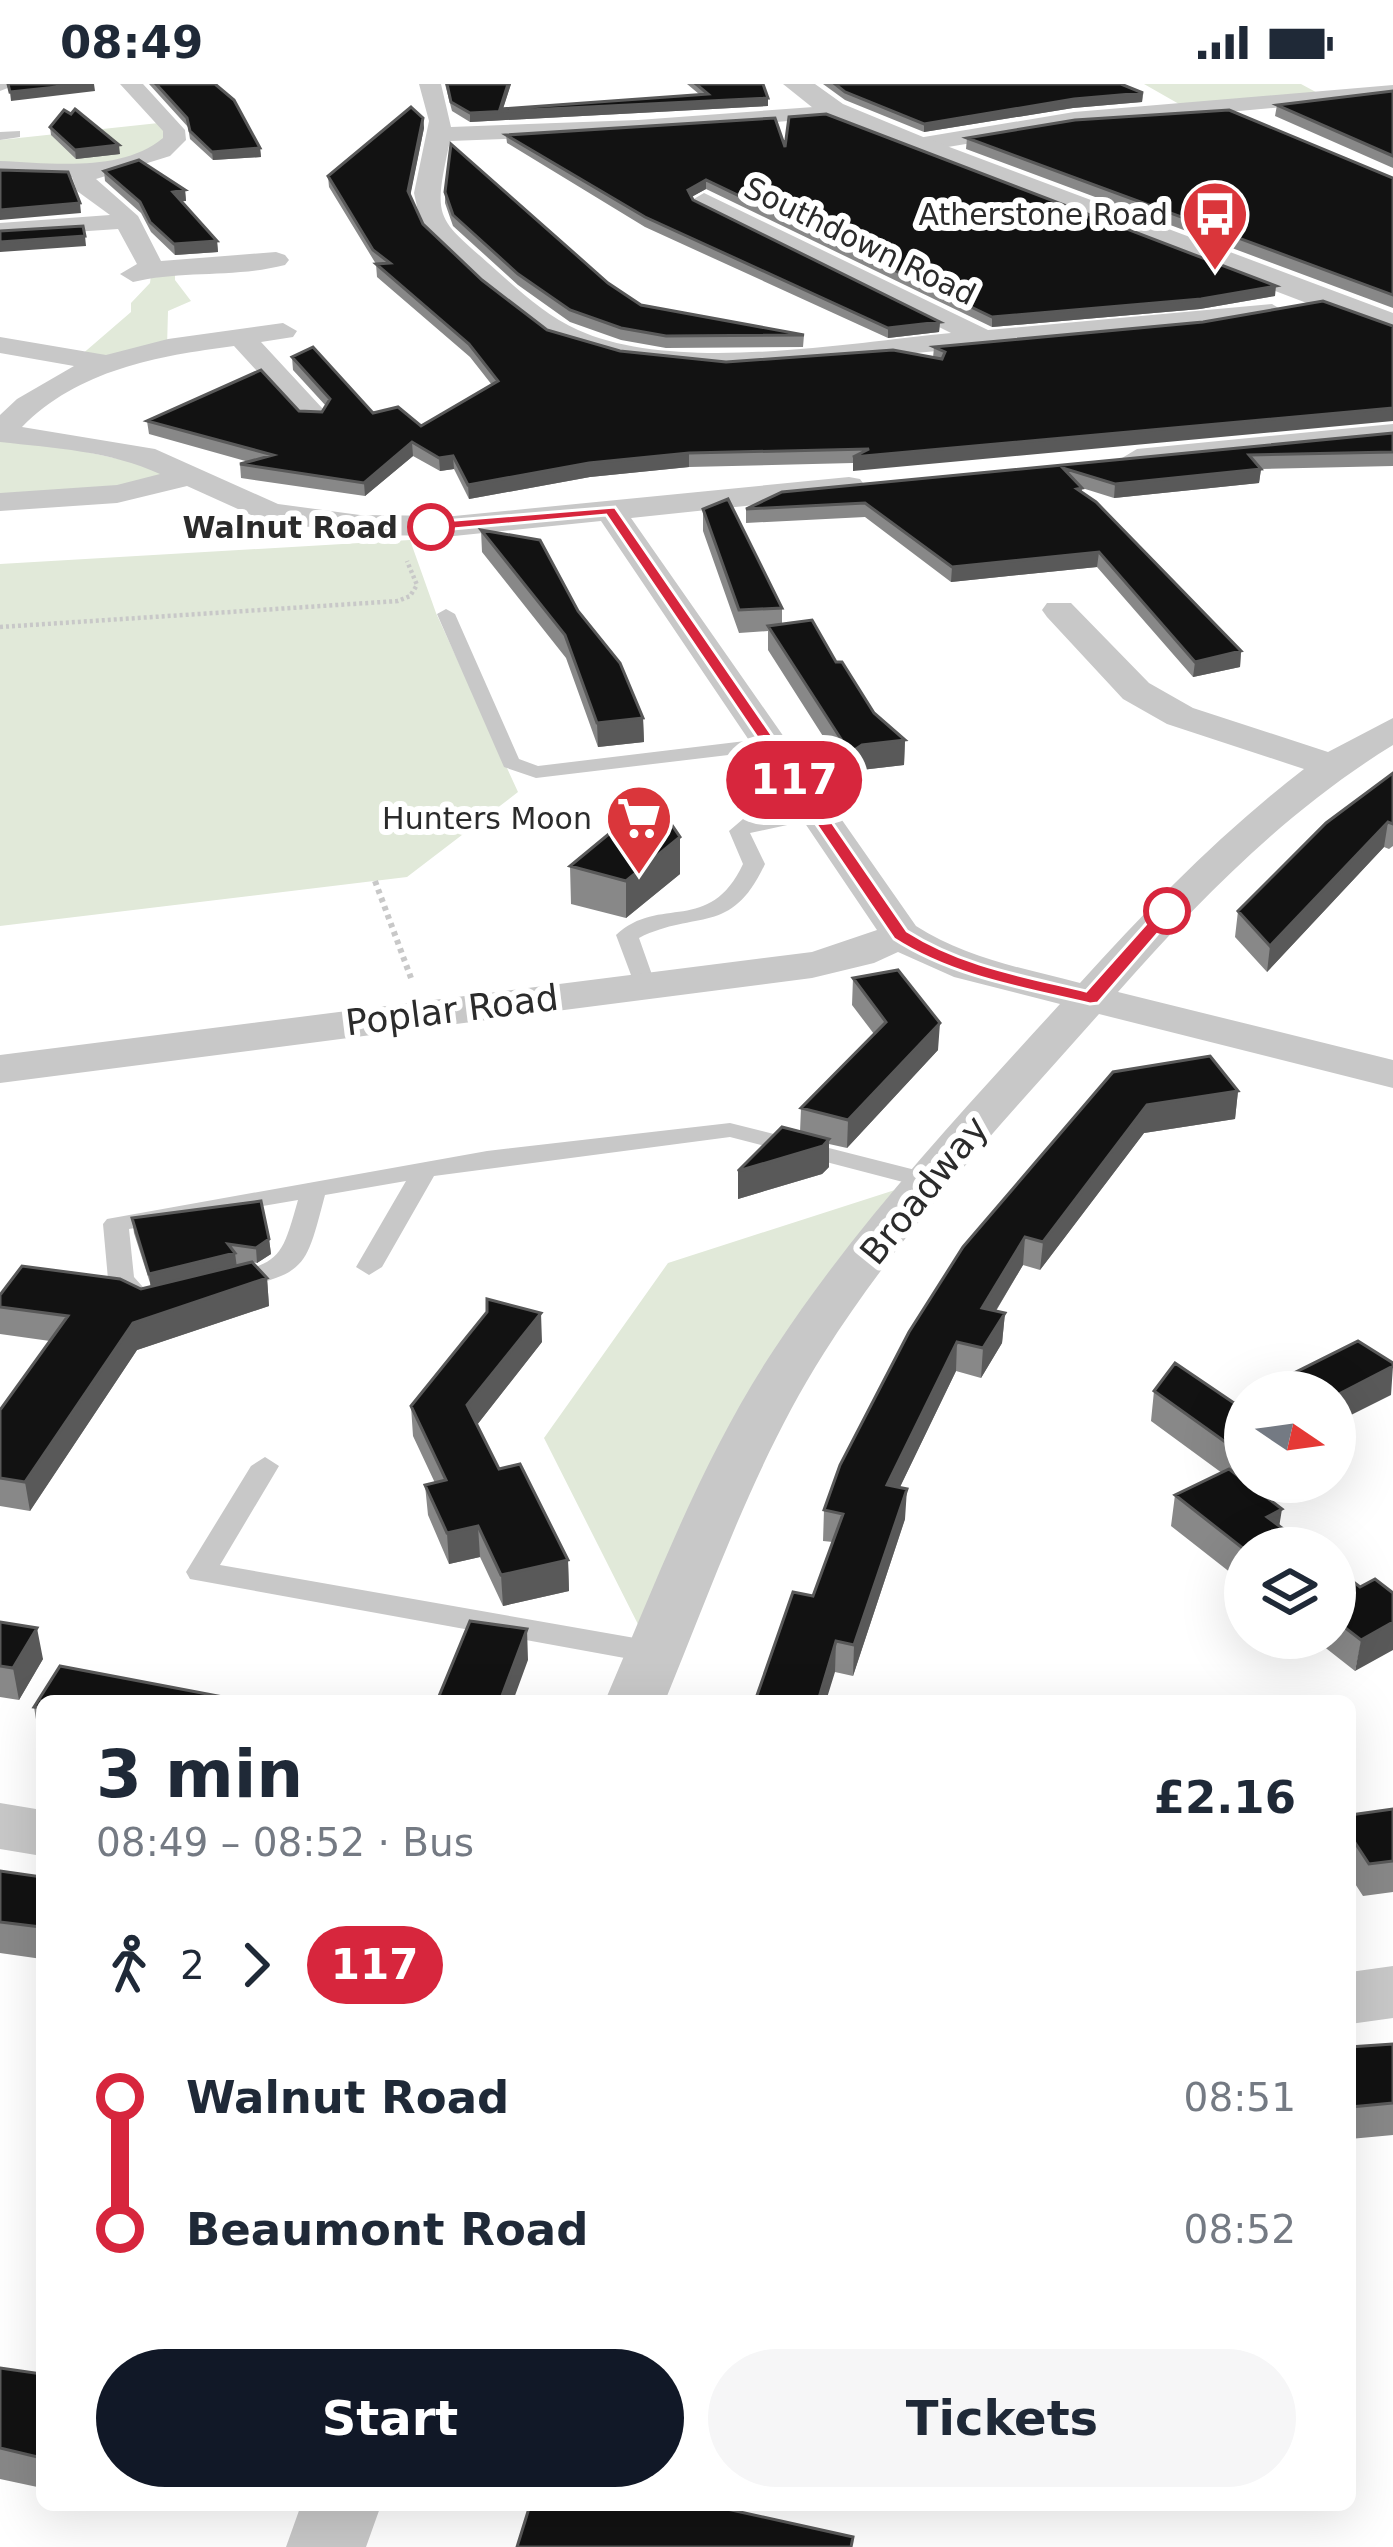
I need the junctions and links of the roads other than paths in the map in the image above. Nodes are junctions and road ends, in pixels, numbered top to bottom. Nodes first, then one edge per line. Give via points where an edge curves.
1 (131, 84) edge
2 (430, 84) edge
3 (796, 84) edge
4 (1301, 84) edge
5 (1393, 91) edge
6 (1158, 92) dead end
7 (1324, 97) junction
8 (1221, 105) junction
9 (1186, 107) junction
10 (833, 110) junction
11 (1260, 124) edge
12 (16, 134) dead end
13 (442, 134) junction
14 (0, 136) edge
15 (918, 145) junction
16 (0, 168) edge
17 (91, 171) junction
18 (704, 200) edge
19 (129, 221) junction
20 (0, 230) edge
21 (276, 260) dead end
22 (1326, 300) junction
23 (1393, 326) edge
24 (283, 331) dead end
25 (242, 337) junction
26 (987, 340) junction
27 (0, 345) edge
28 (106, 363) junction
29 (314, 419) edge
30 (0, 433) edge
31 (1393, 433) edge
32 (1108, 461) edge
33 (192, 475) junction
34 (871, 484) edge
35 (0, 502) edge
36 (610, 510) junction
37 (1059, 610) dead end
38 (446, 614) dead end
39 (1393, 729) edge
40 (770, 744) junction
41 (1333, 766) junction
42 (817, 813) junction
43 (901, 935) junction
44 (645, 986) junction
45 (1090, 998) junction
46 (0, 1069) edge
47 (1393, 1074) edge
48 (424, 1172) junction
49 (926, 1180) junction
50 (313, 1191) junction
51 (370, 1267) dead end
52 (207, 1288) edge
53 (165, 1299) edge
54 (266, 1466) dead end
55 (652, 1652) junction
56 (637, 1695) edge
57 (0, 1826) edge
58 (36, 1832) edge
59 (1393, 1992) edge
60 (1356, 1997) edge
61 (339, 2511) edge
62 (326, 2547) edge

1 - 17 street via 175,140
2 - 13 street
3 - 10 street
4 - 7 street
5 - 7 street
6 - 9 street
7 - 8 street
8 - 9 street
8 - 11 street
9 - 15 street
10 - 13 street
10 - 15 street
12 - 14 lane
13 - 26 street via 426,191 428,216 451,245 603,370
15 - 22 street
16 - 17 street
17 - 19 street via 86,186
18 - 26 street, Southdown Road
19 - 20 street
19 - 21 street via 143,270
22 - 23 street
22 - 26 street via 1211,321
24 - 25 street
25 - 28 street
25 - 29 street
27 - 28 street
28 - 30 street via 18,411
30 - 33 street via 144,455
31 - 32 street
33 - 35 street via 117,494
33 - 36 street via 271,512 406,528
34 - 36 street
36 - 40 street
37 - 41 street via 1136,691 1180,716
38 - 40 lane via 518,768
39 - 41 street, Broadway
40 - 42 street
41 - 45 street, Broadway via 1173,905
42 - 43 street
42 - 44 lane via 739,831 754,864 745,889 718,912 627,935
43 - 44 street, Poplar Road via 812,965
43 - 45 street via 969,968
44 - 46 street, Poplar Road
45 - 47 street
45 - 49 street, Broadway
48 - 49 lane via 730,1130
48 - 50 lane
48 - 51 lane
49 - 55 street, Broadway via 798,1352
50 - 52 lane via 296,1254 269,1273
50 - 53 lane via 116,1224 121,1279 144,1304
54 - 55 lane via 201,1572
55 - 56 street, Broadway
57 - 58 street
59 - 60 street
61 - 62 street

